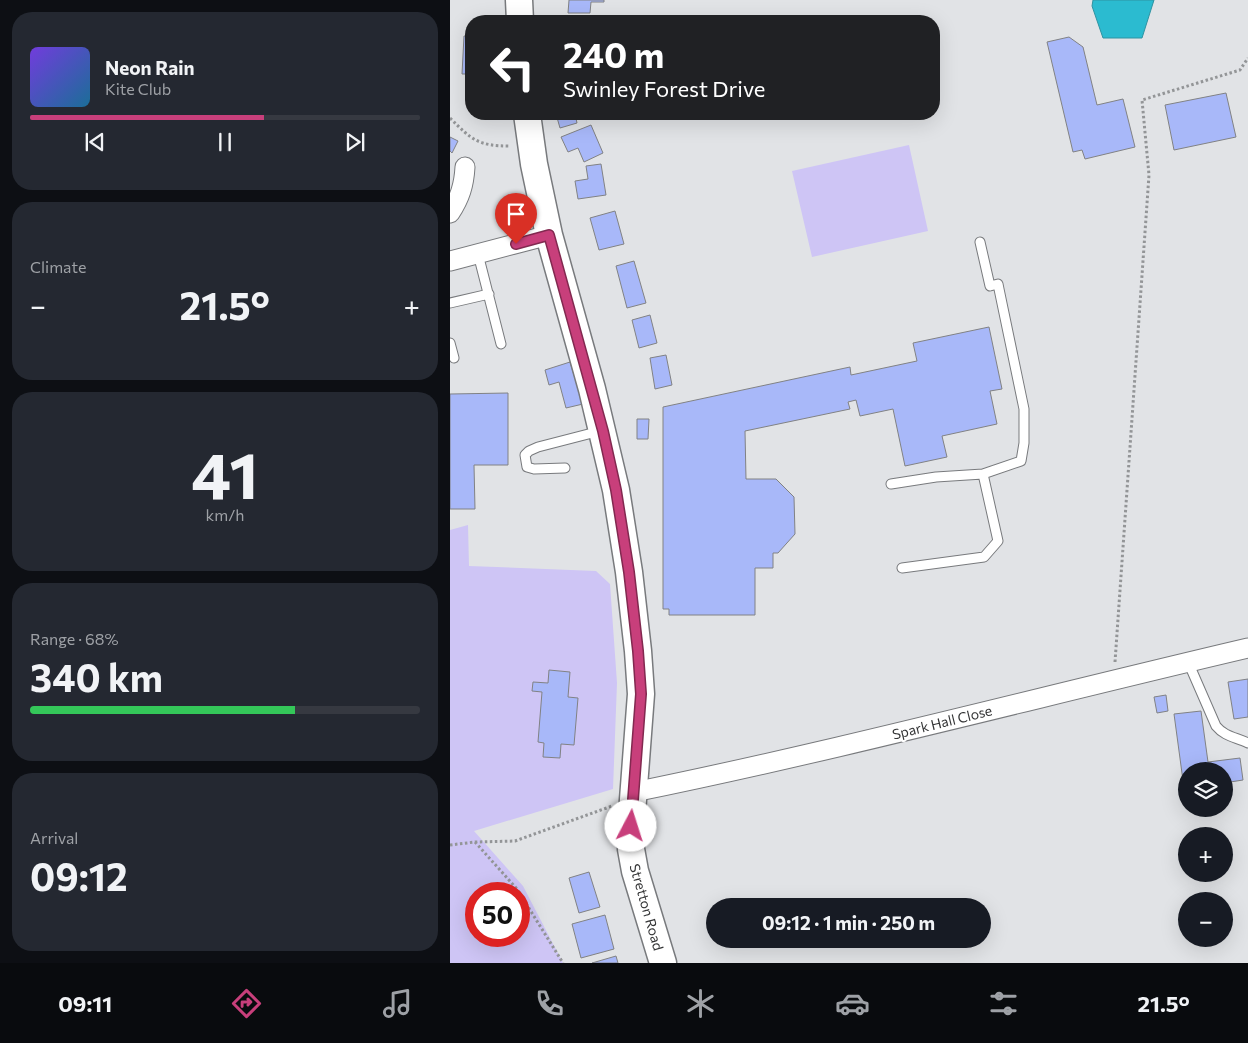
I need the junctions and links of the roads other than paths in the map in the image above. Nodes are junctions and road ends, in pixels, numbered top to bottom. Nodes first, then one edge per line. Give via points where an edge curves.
1 (519, 0) edge
2 (520, 15) edge
3 (528, 120) edge
4 (465, 167) dead end
5 (450, 213) edge
6 (549, 235) junction
7 (980, 242) dead end
8 (478, 254) junction
9 (450, 261) edge
10 (489, 294) junction
11 (450, 303) edge
12 (450, 343) edge
13 (501, 344) dead end
14 (454, 358) dead end
15 (603, 431) junction
16 (565, 468) dead end
17 (982, 474) junction
18 (891, 484) dead end
19 (902, 568) dead end
20 (1248, 648) edge
21 (1190, 661) junction
22 (1248, 743) edge
23 (633, 799) junction
24 (663, 963) edge

1 - 2 main road
3 - 6 main road, Stretton Road
4 - 5 street via 464,183
6 - 8 street
6 - 15 main road, Stretton Road
7 - 17 lane via 990,286 998,284 1024,409 1021,461
8 - 9 street
8 - 10 lane
10 - 11 lane
10 - 13 lane
12 - 14 lane
15 - 16 lane via 538,447 525,455 527,467
15 - 23 main road, Stretton Road via 616,490 638,651 641,694
17 - 18 lane
17 - 19 lane via 998,541 984,557
20 - 21 street, Spark Hall Close
21 - 22 lane via 1216,726 1228,736
21 - 23 street, Spark Hall Close
23 - 24 main road, Stretton Road via 631,849 635,871

